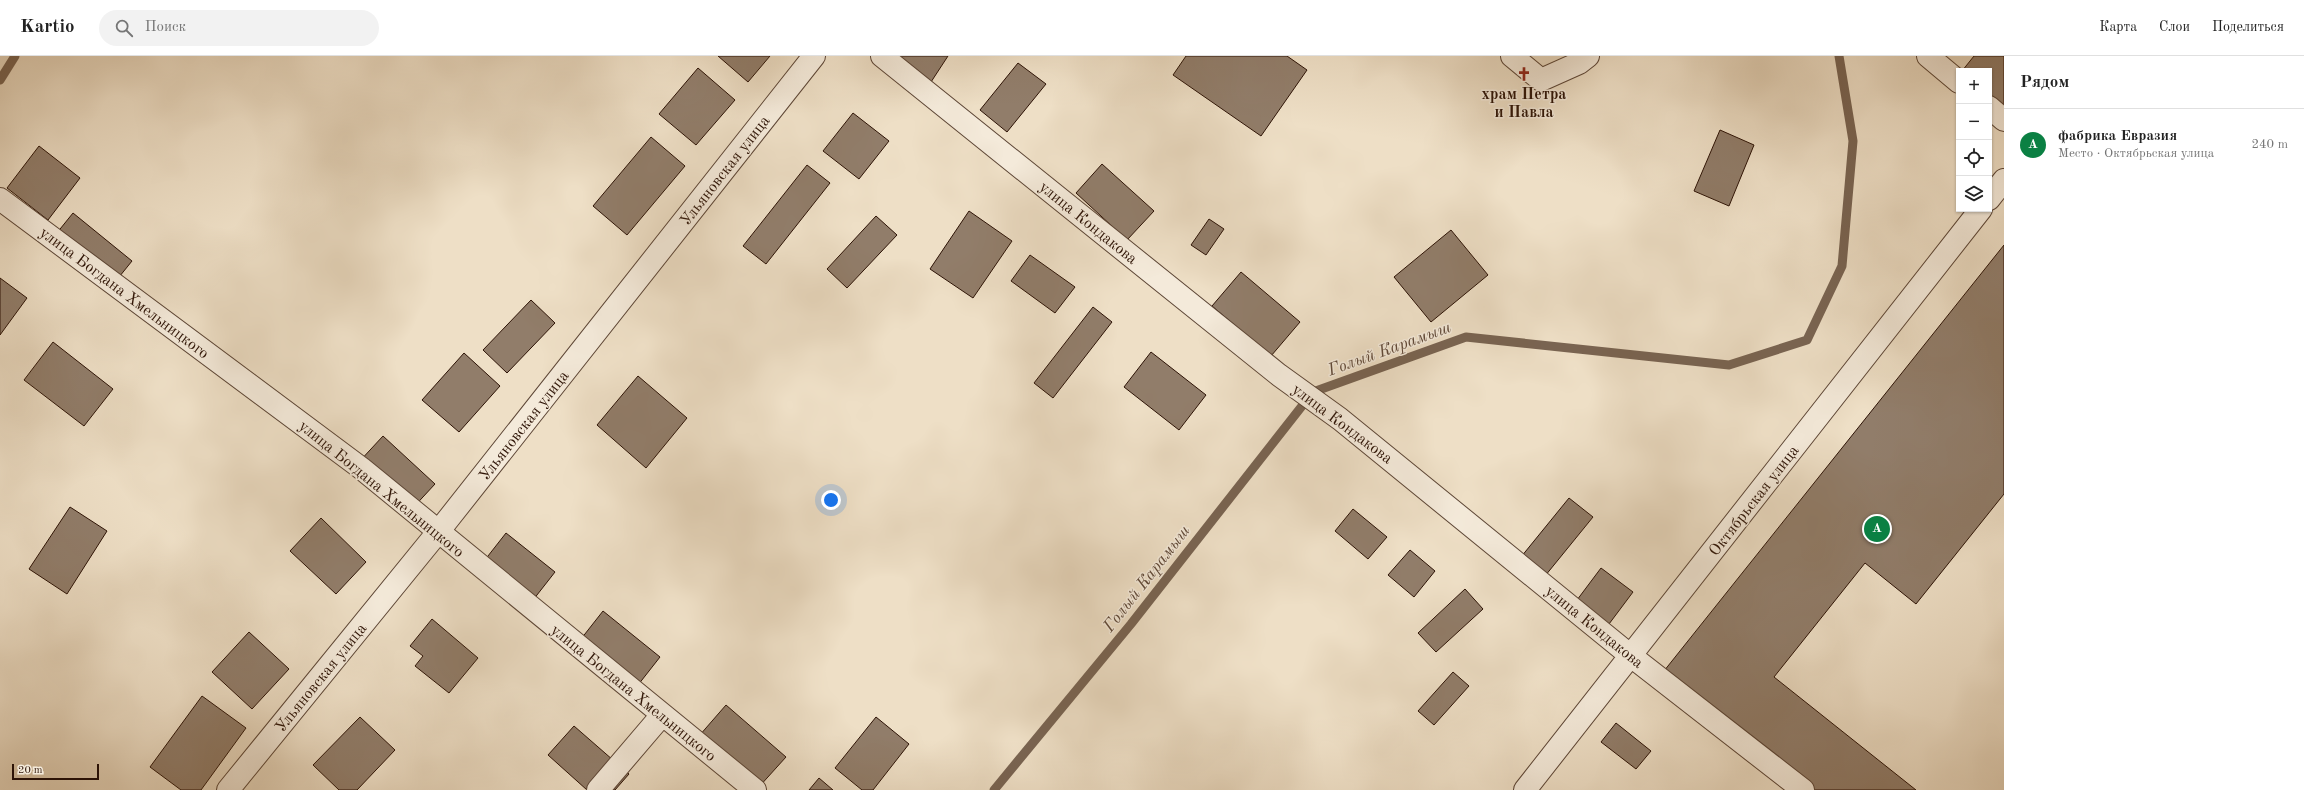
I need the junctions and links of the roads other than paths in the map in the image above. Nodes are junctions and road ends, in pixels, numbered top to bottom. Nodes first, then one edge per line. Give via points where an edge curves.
1 (814, 56) edge
2 (882, 56) edge
3 (1512, 56) edge
4 (1588, 56) edge
5 (1928, 56) edge
6 (1956, 79) edge
7 (1992, 110) edge
8 (2004, 120) edge
9 (2004, 180) edge
10 (1992, 195) edge
11 (0, 199) edge
12 (1979, 212) edge
13 (438, 532) junction
14 (1631, 656) junction
15 (662, 715) junction
16 (228, 790) edge
17 (598, 790) edge
18 (755, 790) edge
19 (1524, 790) edge
20 (1803, 790) edge

1 - 13 street, Ульяновская улица
2 - 14 street, улица Кондакова via 1279,375 1340,419
3 - 4 street via 1541,80 1579,63
5 - 6 street
7 - 8 street
9 - 10 street
11 - 13 street, улица Богдана Хмельницкого via 361,468
12 - 14 street, Октябрьская улица
13 - 15 street, улица Богдана Хмельницкого
13 - 16 street, Ульяновская улица
14 - 19 street, Октябрьская улица
14 - 20 street, улица Кондакова
15 - 17 street
15 - 18 street, улица Богдана Хмельницкого

